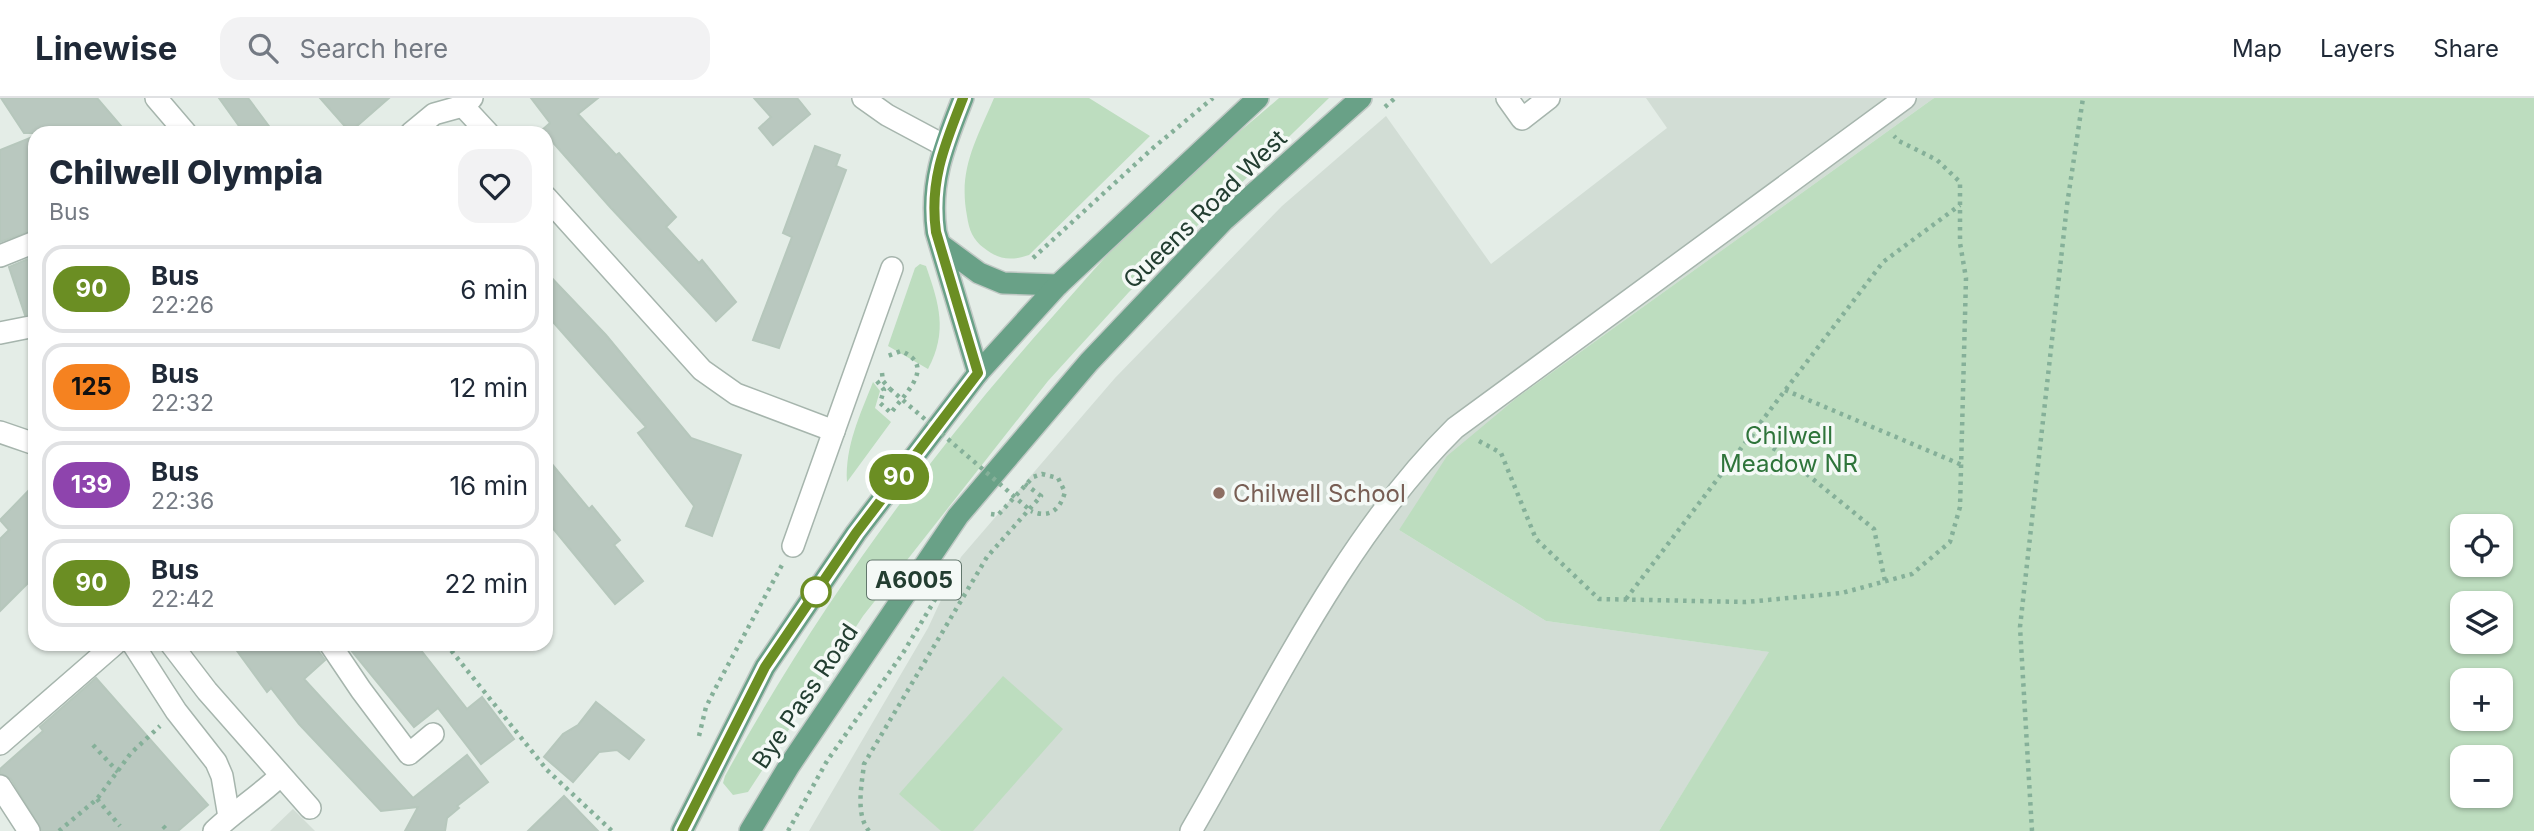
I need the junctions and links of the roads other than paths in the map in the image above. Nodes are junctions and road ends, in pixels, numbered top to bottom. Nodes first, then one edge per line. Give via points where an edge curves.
1 (156, 98) edge
2 (863, 98) edge
3 (963, 98) edge
4 (1258, 98) edge
5 (1361, 98) edge
6 (1507, 98) edge
7 (1549, 98) edge
8 (1905, 98) edge
9 (468, 102) edge
10 (180, 126) edge
11 (419, 126) edge
12 (483, 126) edge
13 (945, 146) junction
14 (553, 205) edge
15 (28, 245) edge
16 (941, 245) junction
17 (0, 256) edge
18 (892, 268) dead end
19 (1058, 285) junction
20 (28, 327) edge
21 (0, 333) edge
22 (1088, 362) joint
23 (978, 373) junction
24 (834, 431) junction
25 (0, 432) edge
26 (28, 442) edge
27 (793, 546) road end
28 (107, 651) edge
29 (137, 651) edge
30 (176, 651) edge
31 (335, 651) edge
32 (433, 734) dead end
33 (0, 744) edge
34 (279, 776) junction
35 (0, 786) edge
36 (310, 808) dead end
37 (222, 824) edge
38 (29, 831) edge
39 (682, 831) edge
40 (750, 831) edge
41 (1191, 831) edge

1 - 10 street
2 - 13 street
3 - 13 main road
4 - 19 main road, Queens Road West / A6005
5 - 22 main road, Queens Road West / A6005 via 1223,221
6 - 7 street via 1522,120
8 - 41 street via 1455,428 1423,460 1385,509 1297,645
9 - 11 street via 434,114
9 - 12 street
13 - 16 main road via 933,211
14 - 24 street via 702,370 736,394
15 - 17 street
16 - 19 main road via 979,273 1003,283
16 - 23 main road
18 - 24 street
19 - 23 main road, Bye Pass Road / A6005
20 - 21 street
22 - 40 main road, Bye Pass Road / A6005 via 958,516
23 - 39 main road, Bye Pass Road / A6005 via 856,533 765,667
24 - 27 street
25 - 26 street
28 - 33 street
29 - 37 street via 216,762 222,776
30 - 34 street
31 - 32 street via 409,754
34 - 36 street
34 - 37 street
35 - 38 street

